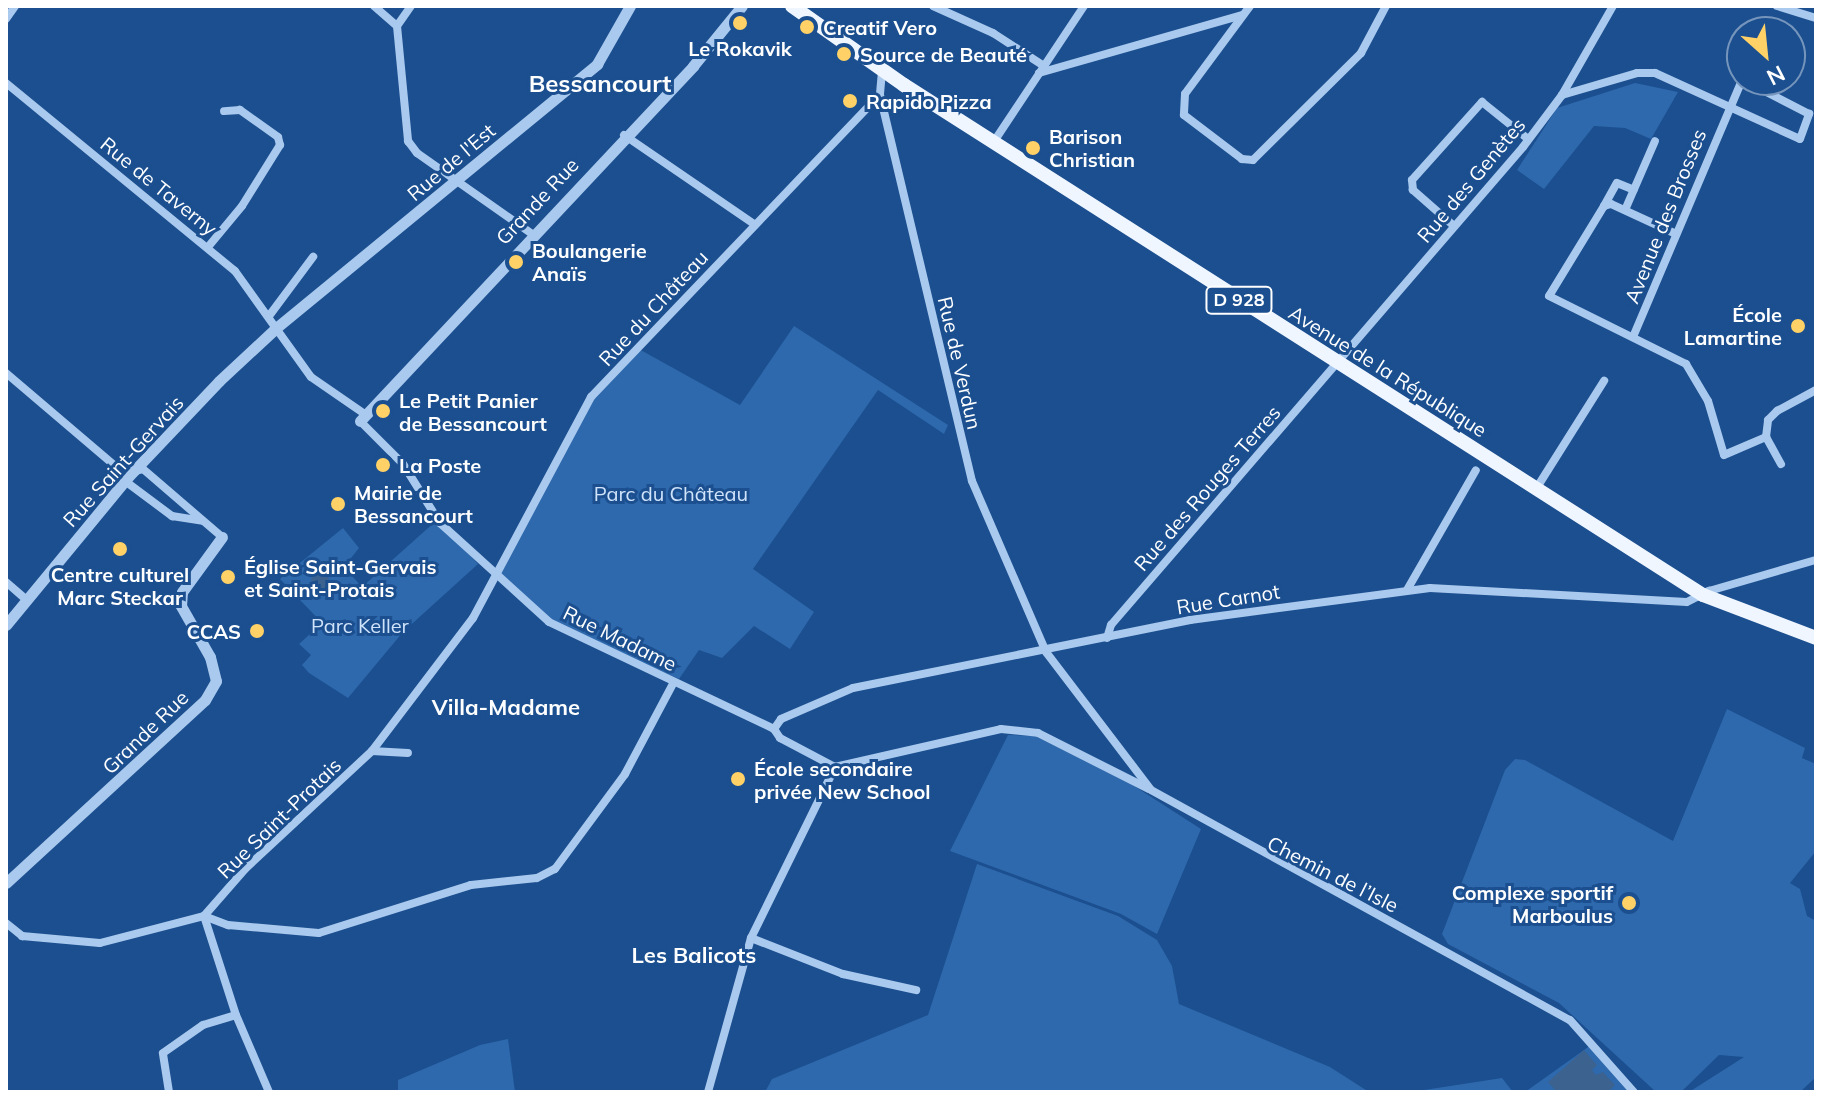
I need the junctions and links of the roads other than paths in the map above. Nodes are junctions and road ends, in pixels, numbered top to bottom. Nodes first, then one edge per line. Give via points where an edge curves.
1 (15, 6) edge
2 (374, 6) edge
3 (411, 6) edge
4 (630, 6) edge
5 (742, 6) edge
6 (792, 6) edge
7 (933, 6) edge
8 (1084, 6) edge
9 (1250, 6) edge
10 (1386, 6) edge
11 (1613, 6) edge
12 (1777, 6) edge
13 (1243, 15) junction
14 (1816, 18) edge
15 (6, 19) edge
16 (397, 26) junction
17 (1042, 70) junction
18 (882, 71) junction
19 (6, 83) edge
20 (880, 95) junction
21 (1562, 95) junction
22 (1734, 96) edge
23 (1774, 96) edge
24 (1728, 108) junction
25 (224, 111) dead end
26 (624, 135) junction
27 (1528, 139) junction
28 (1655, 141) dead end
29 (993, 143) junction
30 (454, 178) junction
31 (1634, 190) junction
32 (1604, 206) junction
33 (1625, 210) junction
34 (754, 224) junction
35 (1454, 226) junction
36 (531, 233) junction
37 (1674, 233) junction
38 (208, 247) junction
39 (313, 257) dead end
40 (269, 316) junction
41 (276, 328) junction
42 (1633, 337) junction
43 (1336, 362) junction
44 (6, 373) edge
45 (314, 380) joint
46 (1604, 381) dead end
47 (1816, 390) edge
48 (362, 416) junction
49 (1766, 437) junction
50 (1781, 464) dead end
51 (1476, 470) dead end
52 (129, 476) junction
53 (1536, 489) junction
54 (182, 500) junction
55 (172, 516) junction
56 (203, 521) junction
57 (222, 537) joint
58 (1816, 560) edge
59 (494, 576) junction
60 (6, 582) edge
61 (1687, 585) junction
62 (1407, 590) junction
63 (1703, 595) junction
64 (27, 600) junction
65 (1675, 601) junction
66 (6, 625) edge
67 (1107, 638) junction
68 (1816, 638) edge
69 (1046, 652) junction
70 (674, 682) junction
71 (774, 729) junction
72 (372, 751) junction
73 (408, 753) dead end
74 (835, 767) junction
75 (1151, 790) junction
76 (6, 883) edge
77 (204, 916) junction
78 (6, 923) edge
79 (751, 938) junction
80 (916, 990) dead end
81 (236, 1015) junction
82 (169, 1092) edge
83 (269, 1092) edge
84 (708, 1092) edge
85 (1634, 1092) edge

1 - 15 street
2 - 16 street
3 - 16 street
4 - 30 street, Rue de l'Est via 597,64
5 - 26 street, Grande Rue via 693,66
6 - 18 main road, Avenue de la République / D 928
7 - 17 street via 993,33
8 - 17 street
9 - 13 street
10 - 13 street via 1361,53 1253,160 1242,159 1184,115 1185,94
11 - 21 street, Rue des Genètes
12 - 14 street
13 - 17 street
16 - 30 street via 408,141
17 - 29 street
18 - 20 street, Rue de Verdun
18 - 29 main road, Avenue de la République / D 928
19 - 38 street, Rue de Taverny
20 - 34 street, Rue du Château
20 - 69 street, Rue de Verdun via 972,481
21 - 24 street, Avenue des Brosses via 1637,73 1655,73
21 - 27 street, Rue des Genètes
22 - 24 street, Avenue des Brosses
23 - 24 street, Avenue des Brosses via 1809,114 1800,139
24 - 37 street, Avenue des Brosses
25 - 38 street via 240,110 278,137 280,145 242,206
26 - 34 street
26 - 36 street, Grande Rue
27 - 35 street, Rue des Genètes
27 - 35 street via 1482,102 1412,180 1413,190
28 - 31 street
29 - 43 main road, Avenue de la République / D 928
30 - 36 street
30 - 41 street, Rue de l'Est
31 - 32 street via 1617,183
31 - 33 street
32 - 33 street
32 - 42 street via 1549,296
33 - 37 street
34 - 59 street, Rue du Château via 591,397
35 - 43 street, Rue des Genètes
36 - 48 street, Grande Rue
37 - 42 street, Avenue des Brosses
38 - 40 street, Rue de Taverny
39 - 40 street
40 - 41 street, Rue de Taverny
41 - 45 street, Rue de Taverny
41 - 52 street, Rue Saint-Gervais
42 - 49 street via 1686,364 1708,401 1724,455
43 - 53 main road, Avenue de la République / D 928
43 - 67 street, Rue des Rouges Terres via 1111,625
44 - 52 street
45 - 48 street, Rue Madame
46 - 53 street
47 - 49 street via 1777,411 1768,420
48 - 59 street, Rue Madame via 403,464 440,523
49 - 50 street
51 - 62 street
52 - 54 street via 143,469
52 - 55 street
52 - 64 street, Rue Saint-Gervais
53 - 61 main road, Avenue de la République / D 928
54 - 55 street via 180,512
54 - 56 street
55 - 56 street
56 - 57 street
57 - 76 street, Grande Rue via 182,592 181,606 210,657 216,681 205,700
58 - 63 street, Rue Carnot
59 - 70 street, Rue Madame via 549,622
59 - 72 street, Rue Saint-Protais via 473,618
60 - 64 street
61 - 63 main road, Avenue de la République / D 928
61 - 65 street
62 - 65 street, Rue Carnot via 1484,589
62 - 67 street, Rue Carnot via 1190,620
63 - 65 street, Rue Carnot
63 - 68 main road, Avenue de la République / D 928
64 - 66 street, Rue Saint-Gervais
67 - 69 street, Rue Carnot
69 - 71 street, Rue Carnot via 853,688 781,719
69 - 75 street, Chemin de l’Isle
70 - 71 street, Rue Madame
70 - 77 street via 625,774 555,869 537,878 471,885 319,933 228,925
71 - 74 street, Rue Madame via 780,738
72 - 73 street
72 - 77 street, Rue Saint-Protais via 245,869
74 - 75 street via 1001,729 1038,733
74 - 79 street
75 - 85 street, Chemin de l’Isle via 1570,1020
77 - 78 street via 100,943 22,936
77 - 81 street
79 - 80 street via 843,974
79 - 84 street
81 - 82 street via 203,1025 163,1053
81 - 83 street

